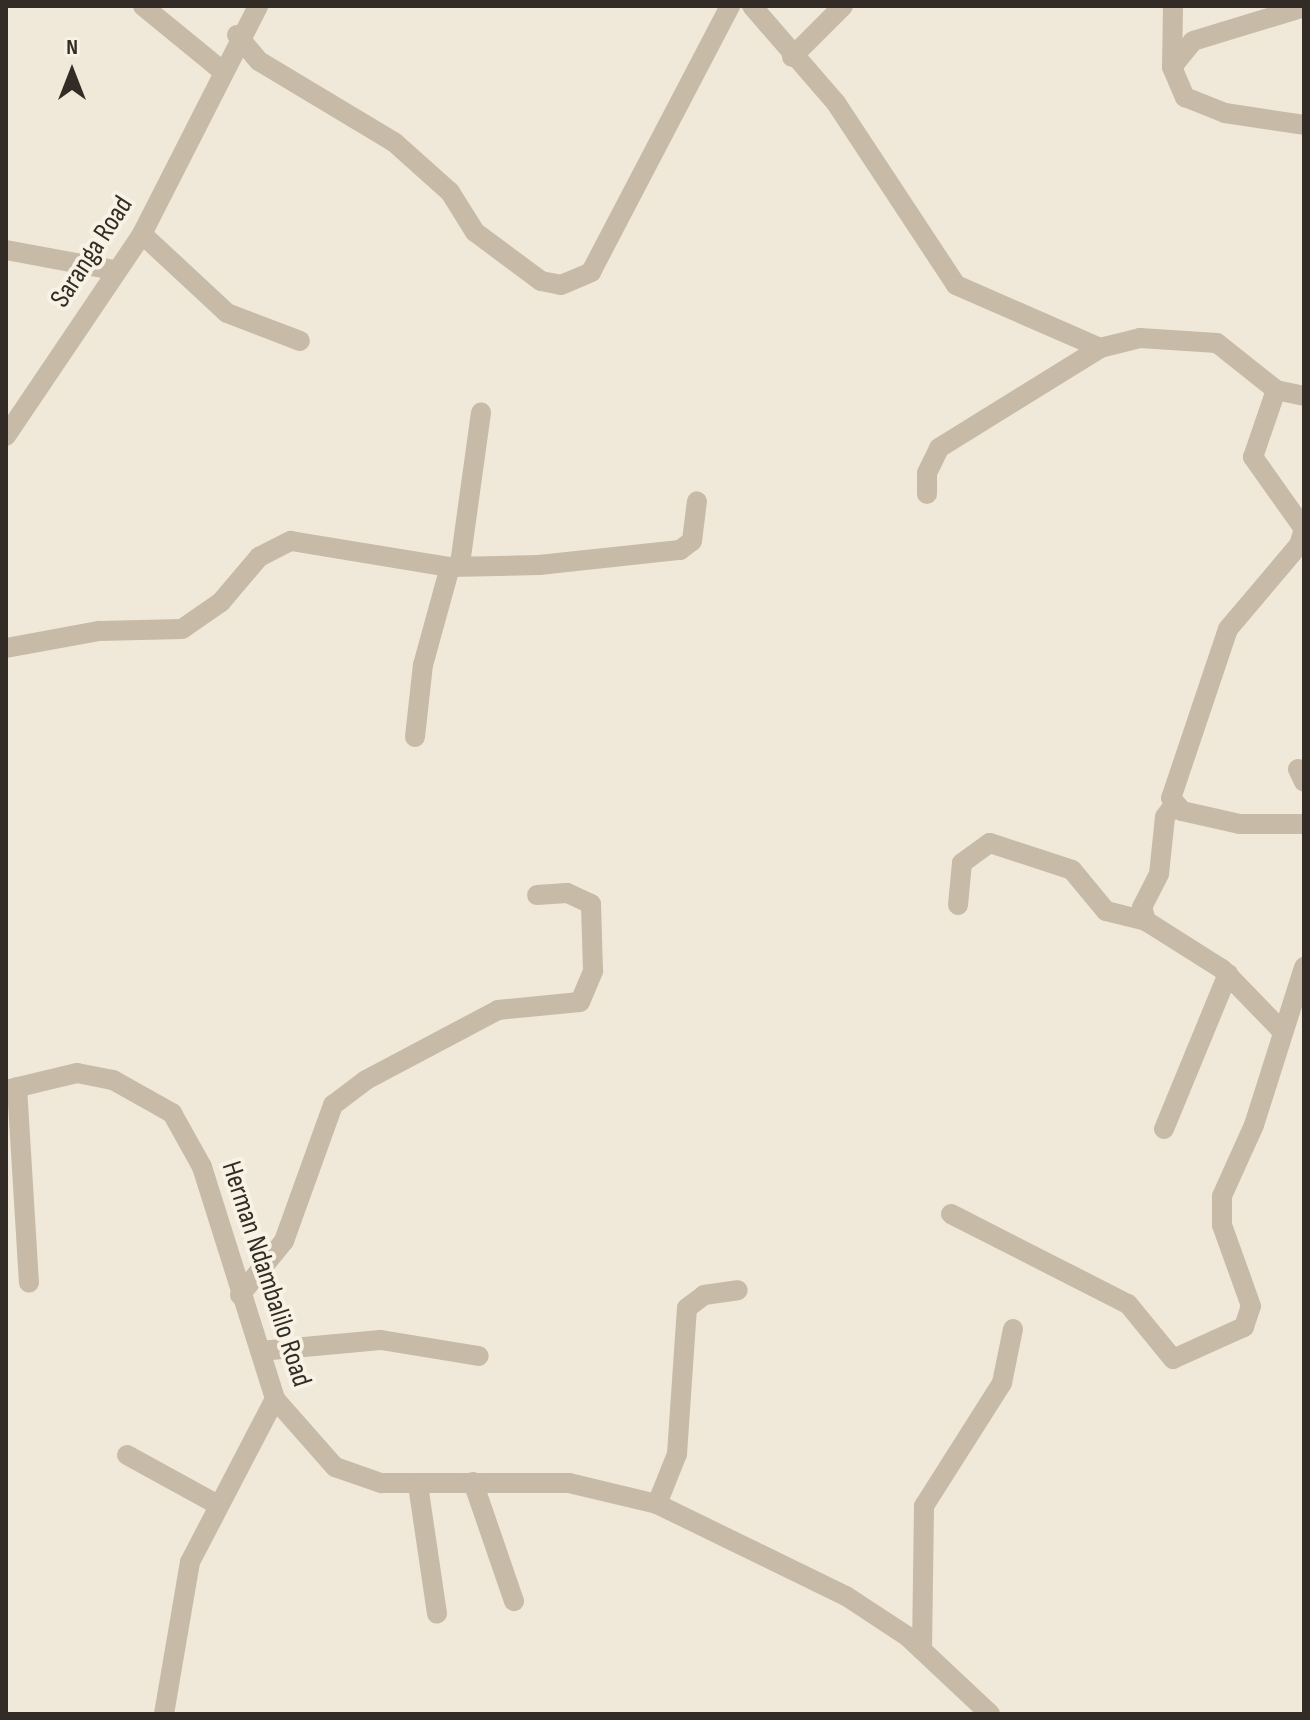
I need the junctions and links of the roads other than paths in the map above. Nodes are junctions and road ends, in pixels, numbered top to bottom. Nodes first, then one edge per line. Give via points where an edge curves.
1 (143, 6) edge
2 (258, 6) edge
3 (730, 6) edge
4 (752, 6) edge
5 (843, 6) edge
6 (1173, 6) edge
7 (1304, 7) edge
8 (237, 35) junction
9 (792, 57) junction
10 (1172, 67) junction
11 (220, 69) junction
12 (1304, 125) edge
13 (142, 234) junction
14 (6, 250) edge
15 (114, 270) junction
16 (300, 341) dead end
17 (1100, 348) junction
18 (1276, 390) junction
19 (1304, 396) edge
20 (481, 412) dead end
21 (6, 436) edge
22 (927, 494) dead end
23 (697, 501) dead end
24 (455, 566) junction
25 (6, 648) edge
26 (415, 737) dead end
27 (1173, 806) junction
28 (1304, 824) edge
29 (537, 895) dead end
30 (958, 905) dead end
31 (1146, 921) junction
32 (1304, 967) edge
33 (1228, 974) junction
34 (1282, 1031) junction
35 (12, 1088) edge
36 (1164, 1129) dead end
37 (951, 1214) dead end
38 (29, 1283) dead end
39 (738, 1290) dead end
40 (240, 1295) junction
41 (1013, 1329) dead end
42 (260, 1351) junction
43 (479, 1356) dead end
44 (275, 1399) junction
45 (127, 1455) dead end
46 (473, 1482) junction
47 (418, 1485) junction
48 (657, 1504) junction
49 (218, 1505) junction
50 (514, 1601) dead end
51 (437, 1614) dead end
52 (922, 1650) junction
53 (164, 1714) edge
54 (990, 1714) edge

1 - 11 street
2 - 8 street, Saranga Road
3 - 8 street via 591,272 561,285 541,281 475,232 450,192 394,142 259,61
4 - 9 street
5 - 9 street
6 - 10 street
7 - 10 street via 1193,41
8 - 11 street, Saranga Road
9 - 17 street via 879,162 942,272 956,285
10 - 12 street via 1181,93 1200,104
11 - 13 street, Saranga Road
13 - 15 street, Saranga Road
13 - 16 street via 227,313
14 - 15 street
15 - 21 street, Saranga Road
17 - 18 street via 1140,338 1206,340 1252,365
17 - 22 street via 939,448 927,473
18 - 19 street
18 - 27 street via 1253,457 1304,529 1221,642
20 - 24 street
23 - 24 street via 692,541 680,550 539,565
24 - 25 street via 291,541 259,557 221,602 182,629 99,631
24 - 26 street via 423,665
27 - 28 street via 1239,824
27 - 31 street via 1165,817 1159,874 1142,907
29 - 40 street via 567,893 591,904 593,971 580,1002 498,1010 366,1080 333,1105 284,1241
30 - 31 street via 962,863 990,843 1072,870 1106,911
31 - 33 street
32 - 34 street
33 - 34 street
33 - 36 street
34 - 37 street via 1220,1207 1251,1306 1244,1327 1173,1359 1128,1304
35 - 38 street
35 - 40 street, Herman Ndambalilo Road via 77,1073 113,1080 172,1113 202,1167
39 - 48 street via 704,1295 687,1308 677,1454
40 - 42 street, Herman Ndambalilo Road
41 - 52 street via 1002,1383 924,1506
42 - 43 street via 381,1340
42 - 44 street, Herman Ndambalilo Road
44 - 47 street, Herman Ndambalilo Road via 351,1477
44 - 49 street
45 - 49 street
46 - 47 street, Herman Ndambalilo Road
46 - 48 street, Herman Ndambalilo Road via 569,1483
46 - 50 street
47 - 51 street
48 - 52 street, Herman Ndambalilo Road via 846,1596
49 - 53 street via 183,1585
52 - 54 street, Herman Ndambalilo Road

